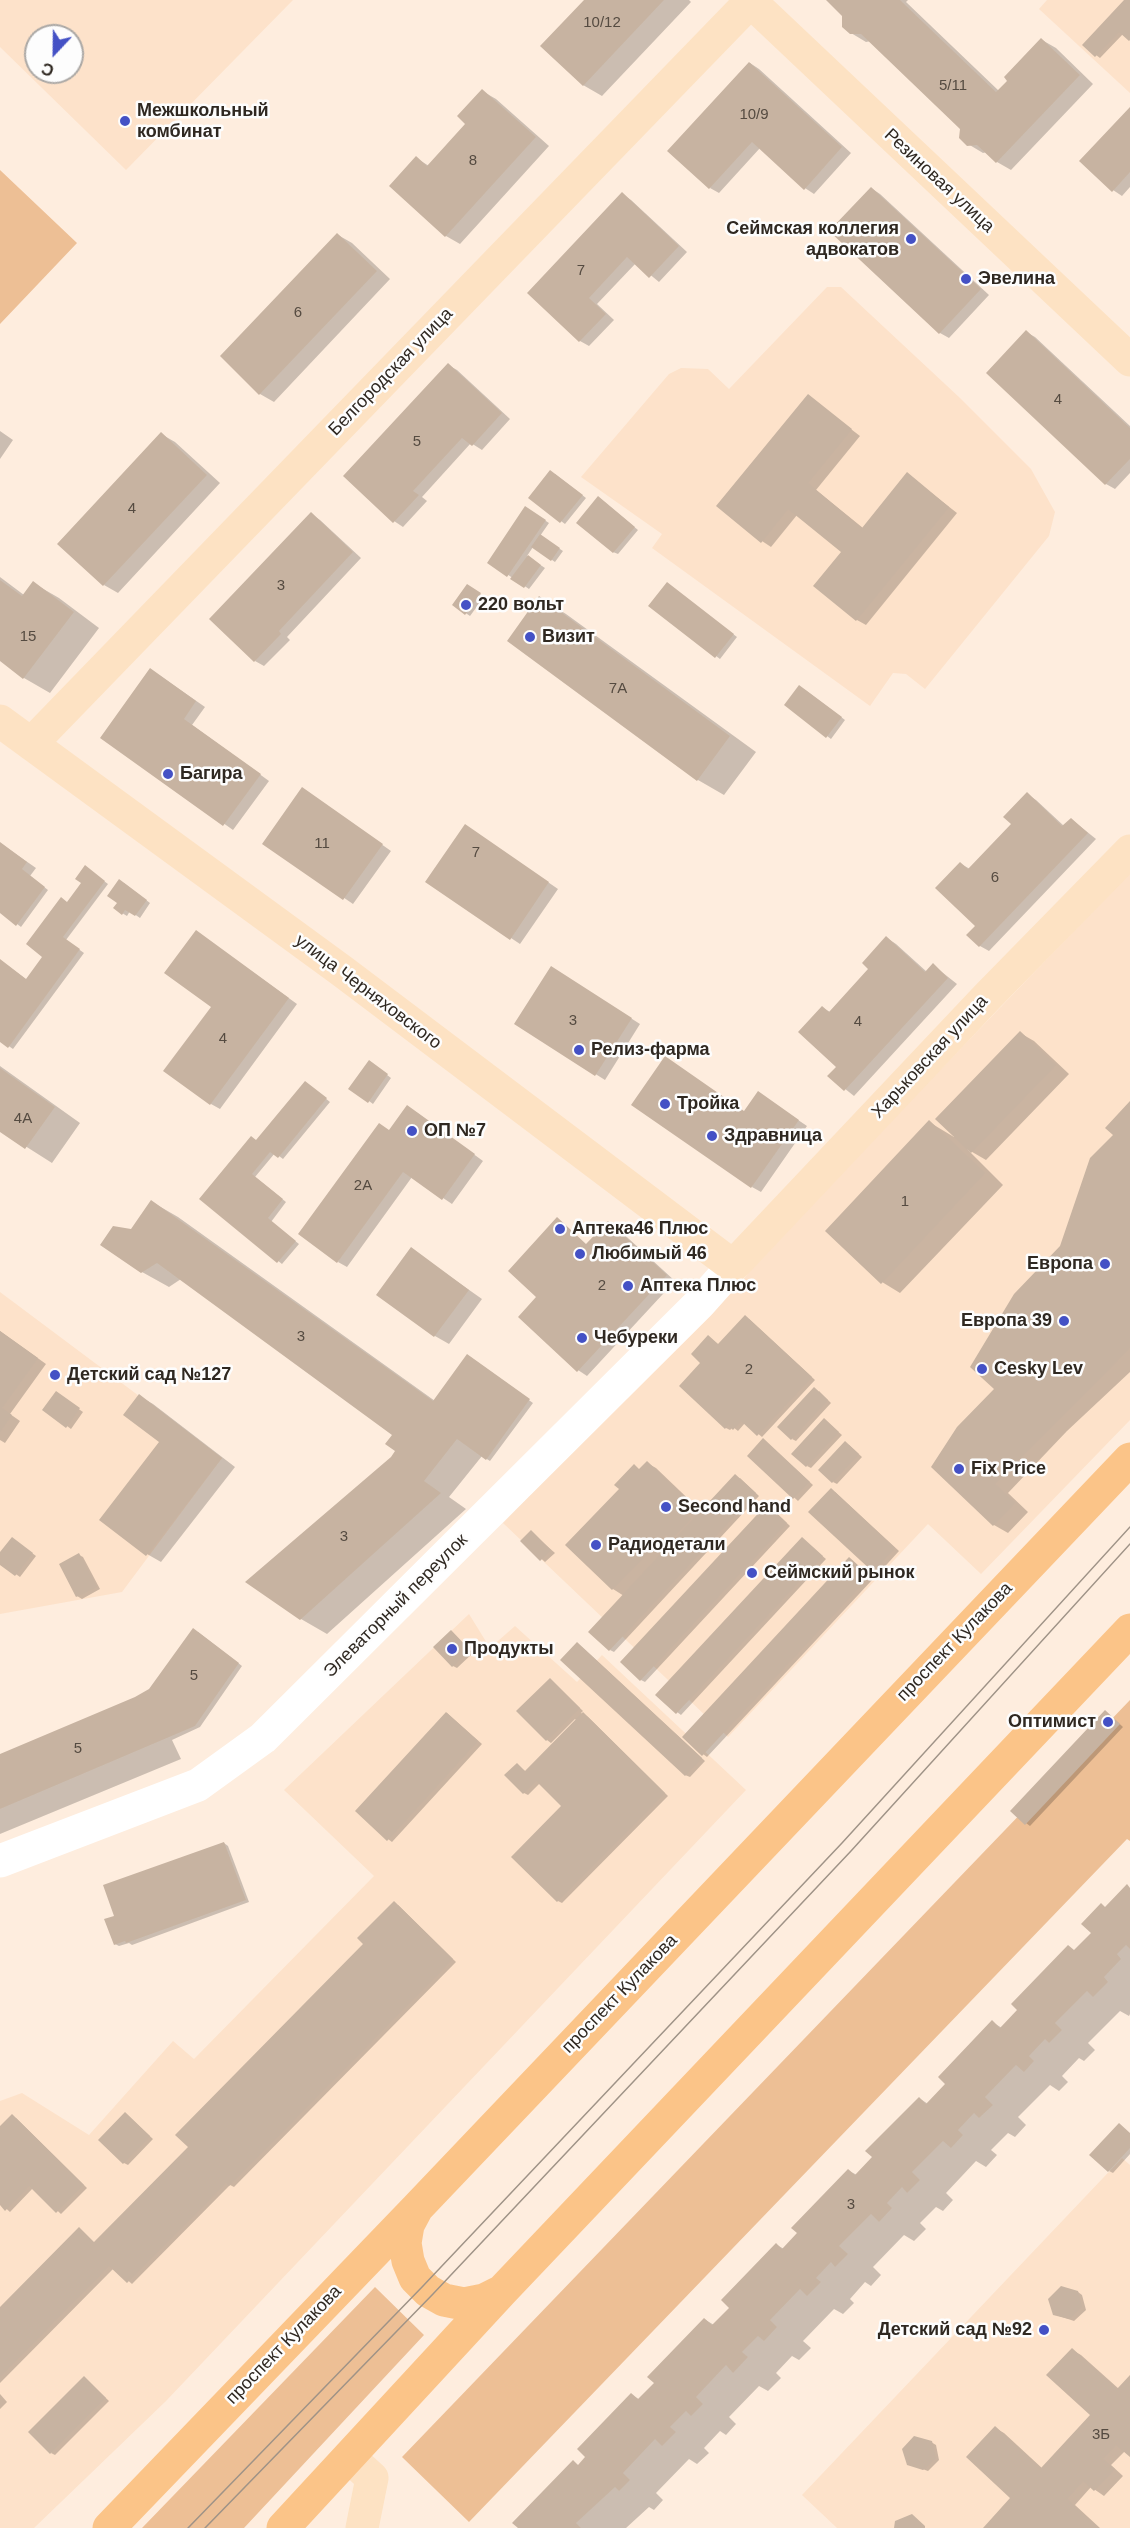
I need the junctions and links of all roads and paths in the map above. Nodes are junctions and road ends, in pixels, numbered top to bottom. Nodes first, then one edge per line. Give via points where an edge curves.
1 (750, 0) edge
2 (1130, 360) edge
3 (0, 721) edge
4 (31, 744) junction
5 (1130, 851) edge
6 (733, 1266) junction
7 (1130, 1459) edge
8 (1130, 1630) edge
9 (0, 1861) edge
10 (416, 2209) junction
11 (502, 2291) junction
12 (361, 2468) junction
13 (109, 2528) edge
14 (283, 2528) edge
15 (362, 2528) edge

1 - 2 street, Резиновая улица
1 - 4 street, Белгородская улица
3 - 4 street, улица Черняховского
4 - 6 street, улица Черняховского via 342,971
5 - 6 street, Харьковская улица
6 - 9 street, Элеваторный переулок via 263,1738 198,1785
7 - 10 main road, проспект Кулакова
8 - 11 main road
10 - 11 main road via 405,2243 415,2278 428,2291 444,2300 464,2304
10 - 13 main road, проспект Кулакова
11 - 12 main road
12 - 14 main road
12 - 15 street

